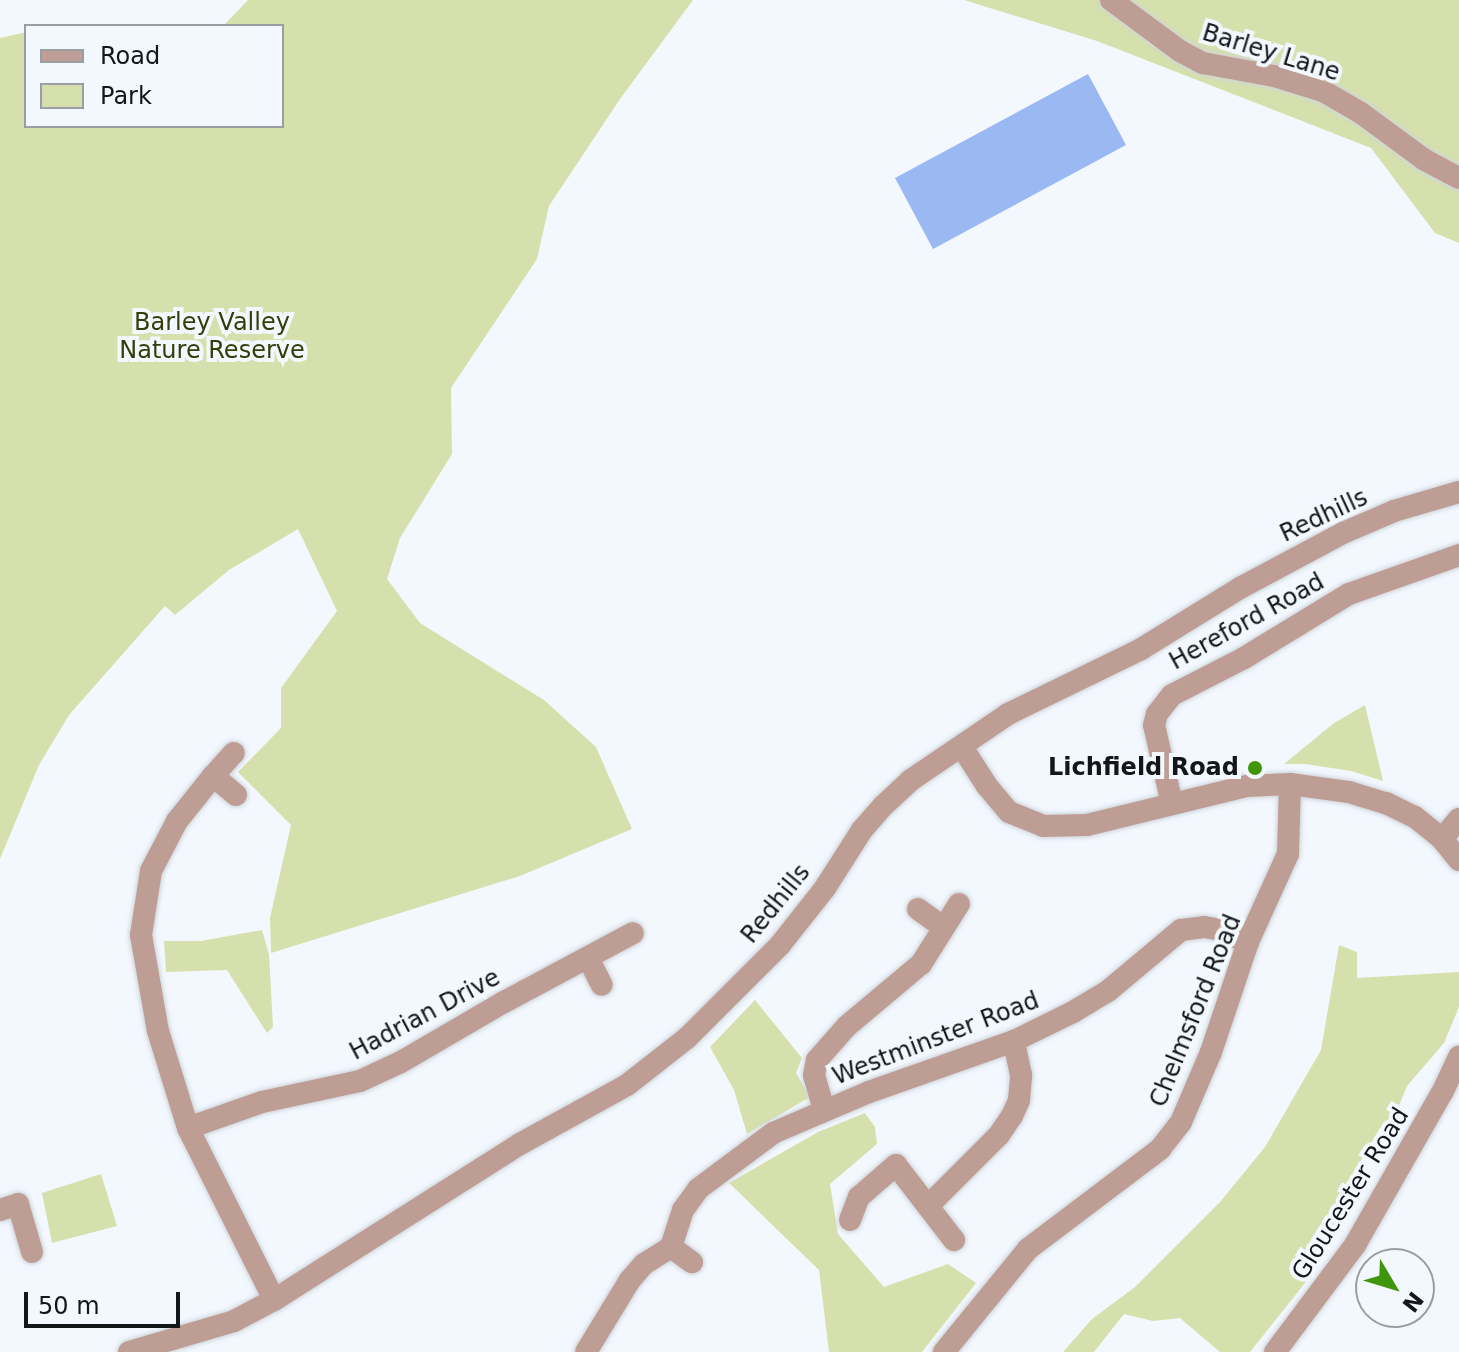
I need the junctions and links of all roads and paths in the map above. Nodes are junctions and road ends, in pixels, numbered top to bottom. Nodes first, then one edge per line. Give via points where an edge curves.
1 (1111, 0) edge
2 (1459, 178) edge
3 (1459, 492) edge
4 (1459, 555) edge
5 (962, 747) junction
6 (234, 753) dead end
7 (213, 776) junction
8 (1290, 784) junction
9 (236, 795) dead end
10 (1172, 804) junction
11 (1459, 819) edge
12 (1442, 839) junction
13 (1459, 860) edge
14 (959, 904) dead end
15 (918, 909) dead end
16 (943, 927) junction
17 (633, 933) dead end
18 (1248, 942) junction
19 (588, 958) junction
20 (602, 985) dead end
21 (1014, 1041) junction
22 (1459, 1056) edge
23 (824, 1110) junction
24 (188, 1128) junction
25 (928, 1206) junction
26 (0, 1210) edge
27 (850, 1220) dead end
28 (954, 1240) dead end
29 (671, 1247) junction
30 (32, 1252) dead end
31 (692, 1262) dead end
32 (274, 1300) junction
33 (129, 1352) edge
34 (586, 1352) edge
35 (944, 1352) edge
36 (1275, 1352) edge

1 - 2 street, Barley Lane via 1193,58 1323,91
3 - 5 street, Redhills via 1394,511 1291,560 1141,649 1008,714
4 - 10 street, Hereford Road via 1349,594 1172,695 1154,725
5 - 10 street via 1009,812 1043,826 1087,825
5 - 32 street, Redhills via 911,780 883,806 780,945 661,1060
6 - 7 street
7 - 9 street
7 - 24 street via 162,846 151,871 141,935 153,1012
8 - 10 street via 1247,786
8 - 12 street via 1386,803
8 - 18 street, Chelmsford Road via 1288,854
11 - 12 street
12 - 13 street
14 - 16 street
15 - 16 street
16 - 23 street via 921,964 847,1026 817,1060 814,1075
17 - 19 street, Hadrian Drive
18 - 21 street, Westminster Road via 1217,929 1181,930 1108,991
18 - 35 street, Chelmsford Road via 1181,1122 1160,1149 1028,1249
19 - 20 street
19 - 24 street, Hadrian Drive via 360,1081 262,1102
21 - 23 street, Westminster Road
21 - 25 street via 1021,1075 1012,1116
22 - 36 street, Gloucester Road via 1355,1245
23 - 29 street, Westminster Road via 773,1133 715,1173 683,1210
24 - 32 street
25 - 27 street via 896,1165 859,1197
25 - 28 street
26 - 30 street via 18,1204
29 - 31 street
29 - 34 street via 630,1280
32 - 33 street, Redhills via 234,1321

